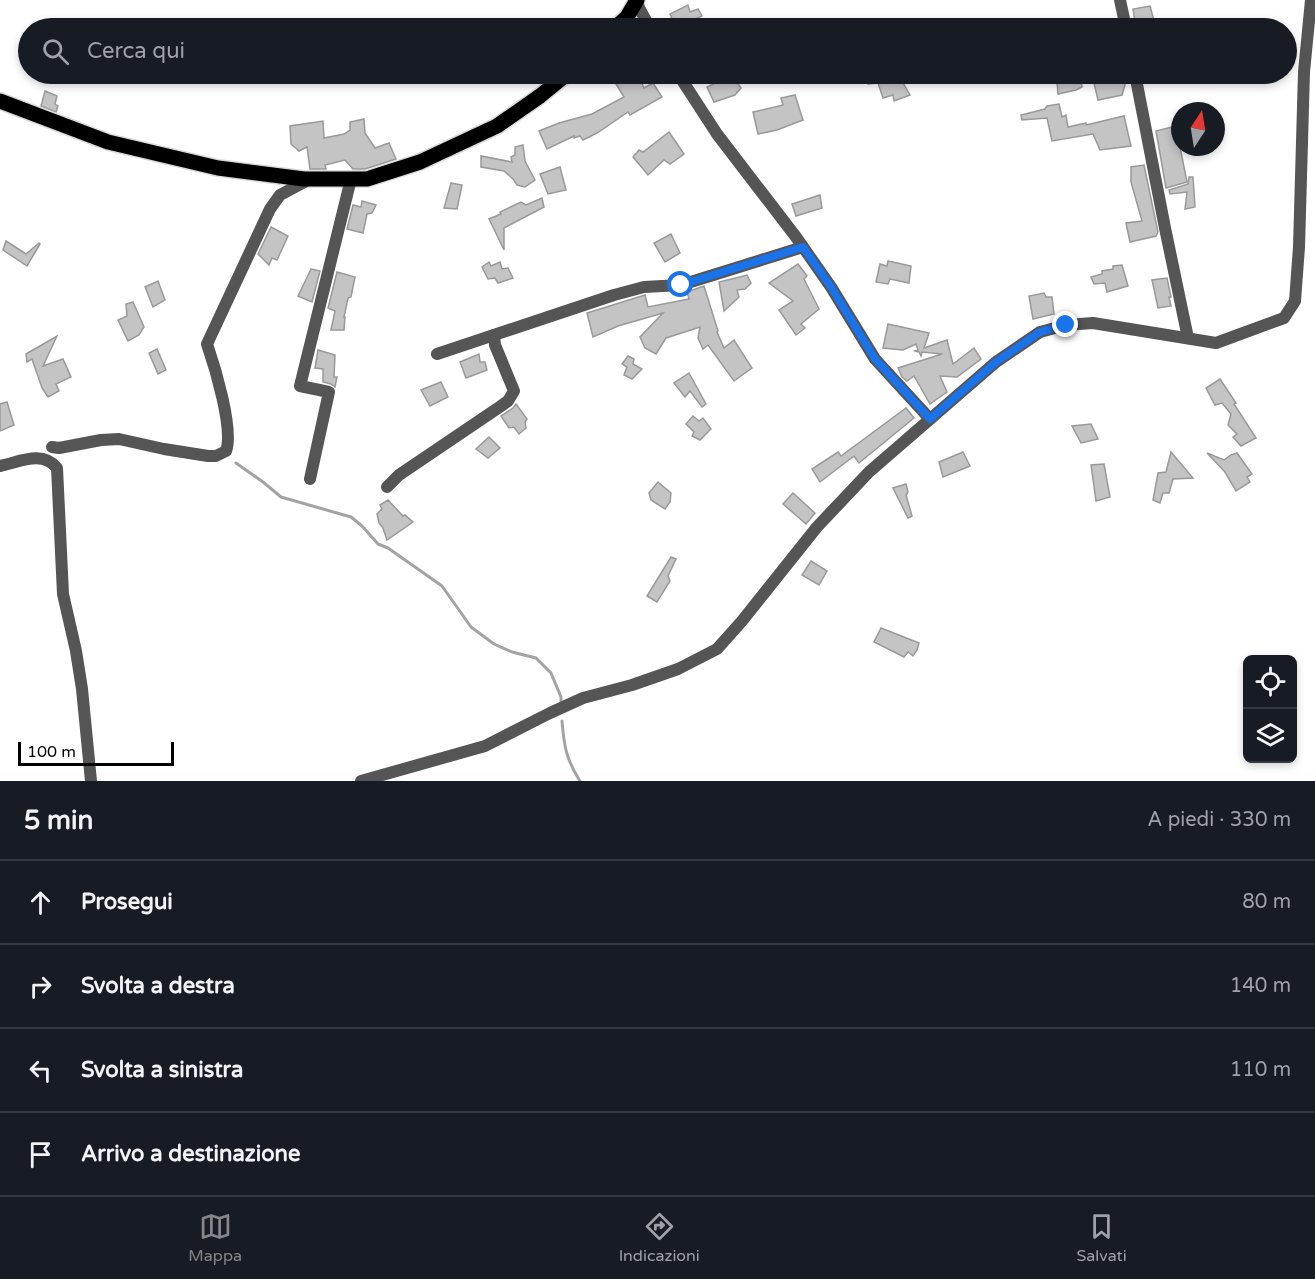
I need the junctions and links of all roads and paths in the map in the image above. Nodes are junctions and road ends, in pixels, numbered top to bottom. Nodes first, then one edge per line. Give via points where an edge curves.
1 (1120, 0) edge
2 (1311, 0) edge
3 (636, 1) edge
4 (626, 18) edge
5 (645, 18) edge
6 (1124, 18) edge
7 (555, 84) edge
8 (684, 84) edge
9 (1137, 84) edge
10 (0, 101) edge
11 (310, 178) junction
12 (351, 179) junction
13 (803, 247) junction
14 (494, 335) junction
15 (1188, 338) junction
16 (436, 354) dead end
17 (930, 419) junction
18 (52, 447) dead end
19 (0, 466) edge
20 (310, 479) dead end
21 (387, 487) dead end
22 (91, 781) edge
23 (361, 781) edge

1 - 6 street
2 - 15 street via 1304,72 1295,301 1284,318 1216,343
3 - 4 main road
3 - 5 street
7 - 12 main road via 497,126 420,162 367,179
8 - 13 street via 717,134
9 - 15 street
10 - 11 main road via 108,142 218,168
11 - 12 main road
11 - 18 street via 280,195 270,209 207,344 227,422 226,451 208,456 119,439
12 - 20 street via 300,386 329,392
13 - 14 street via 681,285 645,287 614,295
13 - 17 street via 875,359
14 - 16 street
14 - 21 street via 514,391 511,396
15 - 17 street via 1093,323 1040,332 996,362
17 - 23 street via 869,472 817,527 717,649 678,669 584,698 485,746
19 - 22 street via 39,458 57,468 63,594 82,688

